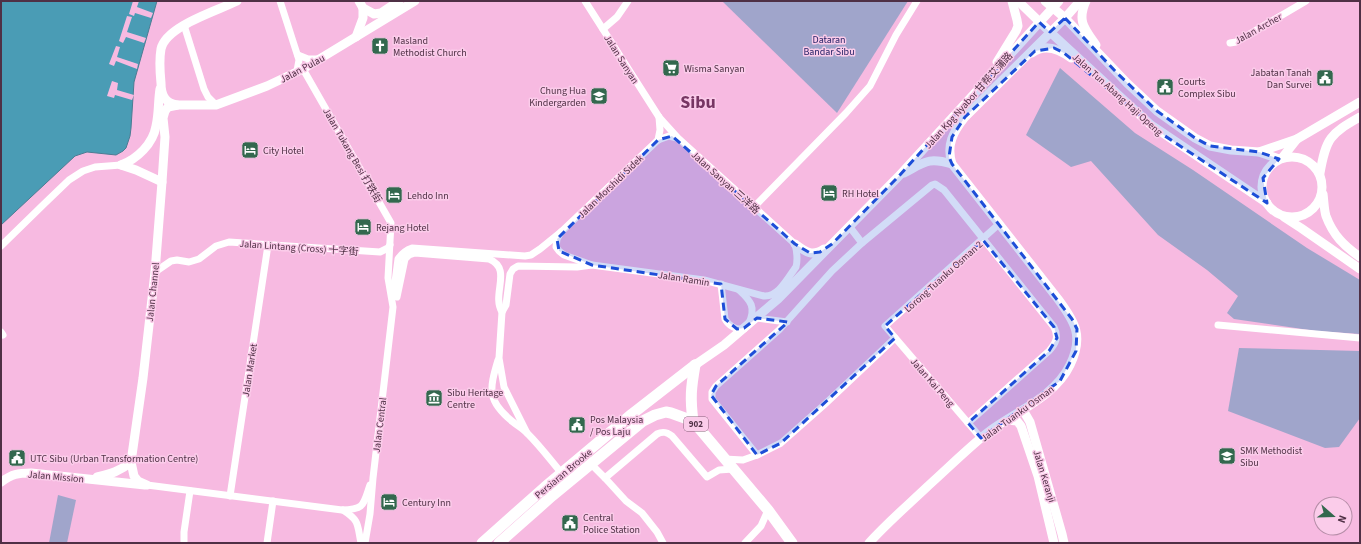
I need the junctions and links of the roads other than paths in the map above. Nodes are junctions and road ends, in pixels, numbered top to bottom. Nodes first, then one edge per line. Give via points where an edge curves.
1 (236, 1) edge
2 (280, 1) edge
3 (399, 1) edge
4 (415, 1) edge
5 (585, 1) edge
6 (628, 1) edge
7 (917, 1) edge
8 (1012, 1) edge
9 (1018, 1) edge
10 (1045, 1) edge
11 (1080, 1) edge
12 (1086, 1) edge
13 (1306, 1) edge
14 (361, 4) edge
15 (1056, 4) edge
16 (1065, 18) junction
17 (1039, 22) junction
18 (184, 25) junction
19 (603, 29) junction
20 (1050, 32) junction
21 (356, 37) junction
22 (1230, 43) dead end
23 (298, 55) junction
24 (319, 59) junction
25 (1015, 66) junction
26 (300, 70) junction
27 (1116, 72) junction
28 (161, 85) junction
29 (980, 86) junction
30 (1360, 102) edge
31 (1127, 103) junction
32 (216, 105) junction
33 (178, 106) junction
34 (659, 117) junction
35 (1360, 117) edge
36 (678, 138) junction
37 (1297, 139) junction
38 (658, 140) junction
39 (1259, 152) junction
40 (1281, 158) junction
41 (952, 164) junction
42 (121, 166) junction
43 (1320, 173) junction
44 (898, 177) junction
45 (162, 182) junction
46 (1323, 193) junction
47 (1267, 203) junction
48 (754, 207) junction
49 (1275, 212) junction
50 (999, 224) junction
51 (849, 226) junction
52 (561, 232) junction
53 (983, 240) junction
54 (862, 242) junction
55 (795, 244) junction
56 (832, 244) junction
57 (268, 245) junction
58 (390, 245) junction
59 (1, 246) edge
60 (380, 252) junction
61 (1360, 257) edge
62 (389, 258) junction
63 (592, 265) junction
64 (1360, 269) edge
65 (155, 272) junction
66 (721, 284) junction
67 (738, 289) junction
68 (392, 299) junction
69 (393, 306) junction
70 (502, 312) junction
71 (757, 318) junction
72 (787, 322) junction
73 (1218, 325) dead end
74 (885, 326) joint
75 (746, 327) junction
76 (895, 338) junction
77 (1360, 338) edge
78 (499, 358) junction
79 (695, 365) junction
80 (1023, 410) junction
81 (1007, 420) junction
82 (693, 421) junction
83 (968, 423) junction
84 (527, 433) junction
85 (981, 438) junction
86 (757, 455) junction
87 (723, 459) junction
88 (131, 462) junction
89 (591, 464) junction
90 (732, 469) junction
91 (373, 478) junction
92 (565, 478) junction
93 (606, 478) junction
94 (90, 479) junction
95 (1, 482) edge
96 (148, 485) junction
97 (190, 490) junction
98 (230, 496) junction
99 (273, 501) junction
100 (1054, 506) junction
101 (342, 510) junction
102 (768, 510) junction
103 (1052, 533) junction
104 (184, 543) edge
105 (267, 543) edge
106 (361, 543) edge
107 (365, 543) edge
108 (482, 543) edge
109 (499, 543) edge
110 (662, 543) edge
111 (745, 543) edge
112 (792, 543) edge
113 (869, 543) edge
114 (1054, 543) edge
115 (1064, 543) edge

1 - 18 street
2 - 23 street
3 - 14 street via 378,14 374,14
4 - 21 street, Jalan Pulau
5 - 19 street, Jalan Sanyan
6 - 19 street via 617,17
7 - 48 street via 870,86
8 - 29 street via 1018,26
9 - 17 street, Jalan Tun Abang Haji Openg
10 - 15 street, Jalan Tun Abang Haji Openg
11 - 16 street, Jalan Kpg Nyabor 甘帮艾蒲路
12 - 27 street via 1082,20
13 - 22 street, Jalan Archer via 1236,42
14 - 21 street via 363,18
15 - 16 street, Jalan Tun Abang Haji Openg
15 - 17 street, Jalan Kpg Nyabor 甘帮艾蒲路
16 - 20 street, Jalan Kpg Nyabor 甘帮艾蒲路
16 - 27 street, Jalan Tun Abang Haji Openg
17 - 20 street, Jalan Tun Abang Haji Openg
17 - 29 street, Jalan Kpg Nyabor 甘帮艾蒲路
18 - 28 street via 163,43
18 - 32 street via 204,89
19 - 34 street, Jalan Sanyan
20 - 25 street, Jalan Kpg Nyabor 甘帮艾蒲路
20 - 31 street, Jalan Tun Abang Haji Openg
21 - 24 street, Jalan Pulau
23 - 24 street via 308,60
23 - 26 street
24 - 26 street, Jalan Pulau
25 - 31 street via 1035,50 1054,48 1064,53
25 - 41 street, Jalan Kpg Nyabor 甘帮艾蒲路 via 955,130 949,149
26 - 32 street, Jalan Pulau via 267,86
26 - 58 street, Jalan Tukang Besi 打铁街 via 390,220
27 - 39 street, Jalan Tun Abang Haji Openg via 1157,111 1195,138 1210,146
28 - 33 street via 163,97 167,102
28 - 42 street via 156,127 151,139 138,156
29 - 44 street, Jalan Kpg Nyabor 甘帮艾蒲路
30 - 37 street
31 - 47 street, Jalan Tun Abang Haji Openg via 1165,136
32 - 33 street, Jalan Pulau
33 - 45 street, Jalan Channel via 165,111
34 - 36 street, Jalan Sanyan 三洋路
34 - 38 street
35 - 43 street via 1339,129 1329,140
36 - 38 street via 669,136
36 - 48 street, Jalan Sanyan 三洋路
37 - 39 street
37 - 40 street
38 - 52 street, Jalan Morshidi Sidek
39 - 40 street, Jalan Tun Abang Haji Openg
40 - 43 street via 1291,156 1308,160
40 - 47 street via 1272,164 1263,178 1263,196
41 - 44 street, Jalan Kpg Nyabor 甘帮艾蒲路 via 931,160
41 - 50 street, Jalan Tuanku Osman
42 - 45 street
42 - 59 street via 95,167 69,180
43 - 46 street
44 - 51 street, Jalan Kpg Nyabor 甘帮艾蒲路
45 - 65 street, Jalan Channel
46 - 49 street via 1313,210 1304,215 1284,216
46 - 61 street via 1326,215 1335,233 1346,247
47 - 49 street
48 - 55 street, Jalan Sanyan 三洋路
49 - 64 street
50 - 53 street, Lorong Tuanku Osman 2
50 - 80 street, Jalan Tuanku Osman via 1058,299 1077,329 1076,351 1064,376 1054,387
51 - 54 street
51 - 56 street, Jalan Kpg Nyabor 甘帮艾蒲路
52 - 63 street, Jalan Ramin via 556,247 559,252
52 - 68 street, Jalan Morshidi Sidek via 532,255 525,256 412,248 403,252 398,259
53 - 54 street via 944,190 935,184
53 - 74 street, Lorong Tuanku Osman 2
53 - 83 street via 1057,334 1056,343 1049,351
54 - 72 street via 832,271
55 - 56 street, Jalan Kpg Nyabor 甘帮艾蒲路 via 814,254
55 - 67 street, Jalan Ramin via 796,267 776,293 764,296
56 - 71 street, Jalan Kpg Nyabor 甘帮艾蒲路
57 - 60 street, Jalan Lintang (Cross) 十字街
57 - 65 street, Jalan Lintang (Cross) 十字街 via 229,242 216,246 199,259 189,262 171,260
57 - 98 street, Jalan Market
58 - 60 street
58 - 62 street, Jalan Tukang Besi 打铁街
60 - 62 street, Jalan Lintang (Cross) 十字街
62 - 68 street, Jalan Tukang Besi 打铁街 via 388,278
63 - 66 street, Jalan Ramin
63 - 70 street via 518,266 510,274 506,305
65 - 88 street, Jalan Channel
66 - 67 street, Jalan Ramin
66 - 75 street via 725,319 739,330
67 - 75 street via 749,299 752,306 752,315
68 - 69 street
69 - 70 street via 405,259 409,255 455,255 489,259 499,266 499,301
69 - 91 street, Jalan Central
70 - 78 street
71 - 72 street
71 - 75 street, Jalan Kpg Nyabor 甘帮艾蒲路
72 - 86 street via 716,386 711,395
73 - 77 street
74 - 76 street, Jalan Kai Peng
75 - 79 street, Jalan Kpg Nyabor 甘帮艾蒲路
76 - 83 street, Jalan Kai Peng
76 - 86 street via 781,442
78 - 84 street via 504,387
78 - 84 street via 491,388 494,399 505,414
79 - 82 main road, 902 via 691,387
79 - 92 main road, Persiaran Brooke / 902 via 632,414
80 - 81 street, Jalan Tuanku Osman
80 - 100 street, Jalan Keranji via 1030,422
81 - 85 street, Jalan Tuanku Osman
81 - 103 street, Jalan Keranji via 1017,422 1021,426 1038,476
82 - 87 main road, 902
82 - 89 main road, Persiaran Brooke / 902 via 670,413 655,415
83 - 85 street, Jalan Kai Peng
84 - 92 street
85 - 113 street, Jalan Tuanku Osman
86 - 87 street via 743,460
87 - 90 main road, 902
88 - 94 street via 115,473
88 - 96 street via 134,476 138,481
89 - 92 main road, Persiaran Brooke / 902
89 - 93 street
90 - 93 street via 719,470 707,477 672,436 660,432
90 - 102 main road, 902
91 - 101 street via 360,507
91 - 107 street, Jalan Central
92 - 108 main road, Persiaran Brooke / 902
92 - 109 main road, Persiaran Brooke / 902
93 - 110 street via 650,521
94 - 95 street, Jalan Mission via 25,473 10,476
94 - 96 street, Jalan Mission
96 - 97 street
97 - 98 street
97 - 104 street
98 - 99 street
99 - 101 street
99 - 105 street
100 - 103 street via 1050,511
100 - 115 street, Jalan Keranji
101 - 106 street via 357,522
102 - 111 street via 761,526
102 - 112 main road, 902
103 - 114 street, Jalan Keranji

